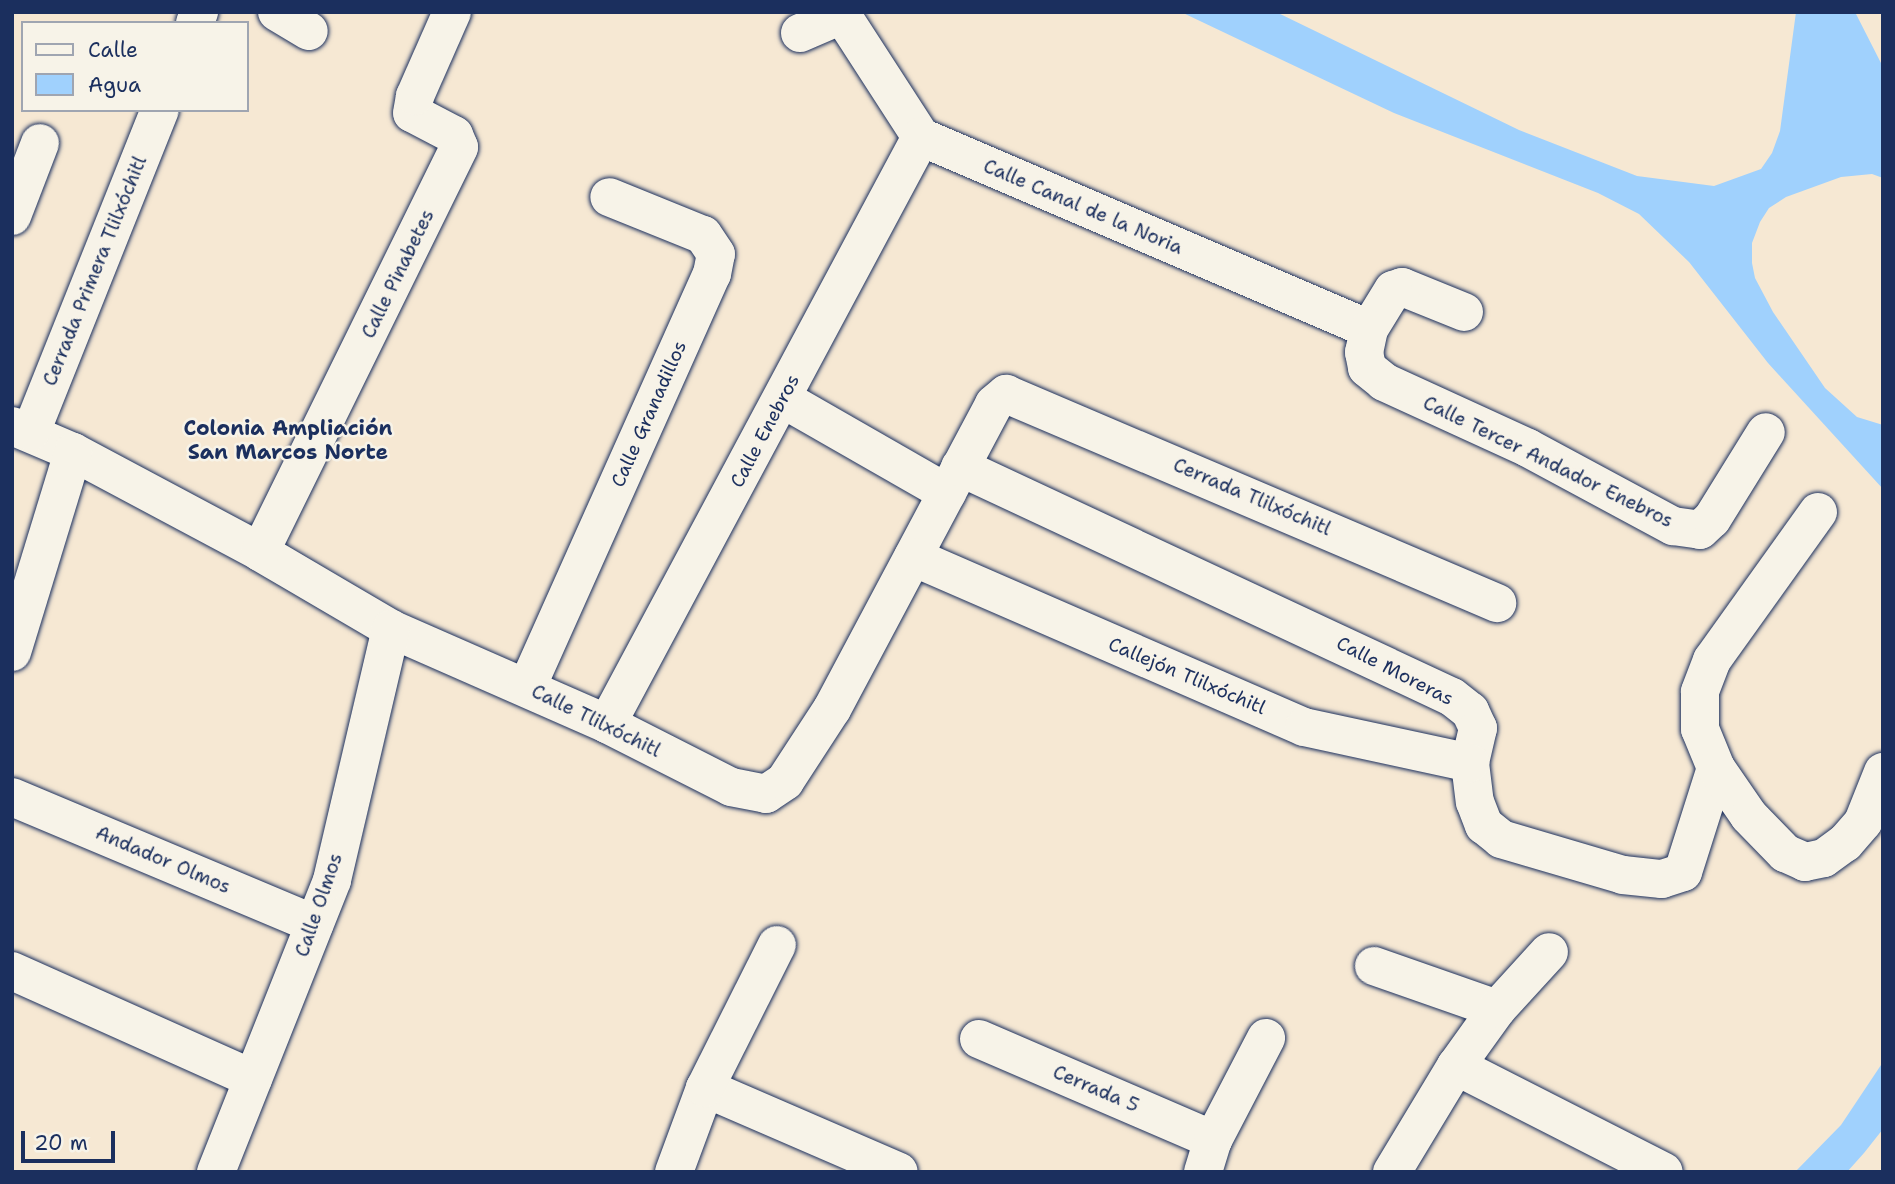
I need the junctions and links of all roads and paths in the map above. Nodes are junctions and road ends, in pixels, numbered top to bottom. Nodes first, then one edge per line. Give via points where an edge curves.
1 (452, 12) edge
2 (843, 14) edge
3 (800, 33) dead end
4 (159, 112) edge
5 (920, 137) junction
6 (40, 143) dead end
7 (609, 197) dead end
8 (12, 215) edge
9 (1464, 312) dead end
10 (1369, 329) junction
11 (1006, 394) joint
12 (783, 399) junction
13 (22, 429) edge
14 (1766, 432) dead end
15 (73, 452) junction
16 (954, 480) junction
17 (1818, 512) dead end
18 (260, 552) junction
19 (913, 557) junction
20 (1497, 603) dead end
21 (391, 629) junction
22 (12, 652) edge
23 (527, 687) junction
24 (607, 724) junction
25 (1470, 763) junction
26 (1716, 768) junction
27 (1883, 772) edge
28 (12, 797) edge
29 (314, 924) junction
30 (777, 944) dead end
31 (1549, 952) dead end
32 (1374, 966) dead end
33 (12, 971) edge
34 (1497, 1009) junction
35 (1266, 1038) dead end
36 (979, 1039) dead end
37 (1456, 1066) junction
38 (253, 1079) junction
39 (705, 1088) junction
40 (1208, 1156) edge
41 (216, 1172) edge
42 (674, 1172) edge
43 (899, 1172) edge
44 (1392, 1172) edge
45 (1664, 1172) edge

1 - 18 street, Calle Pinabetes via 412,113 454,135 459,147
2 - 3 street
2 - 5 street
4 - 13 street, Cerrada Primera Tlilxóchitl
5 - 10 street, Calle Canal de la Noria
5 - 12 street, Calle Enebros
6 - 8 street
7 - 23 street, Calle Granadillos via 703,235 716,254 712,274
9 - 10 street via 1402,287 1393,290
10 - 14 street, Calle Tercer Andador Enebros via 1367,368 1384,382 1528,448 1672,527 1700,530 1712,519
11 - 16 street, Calle Tlilxóchitl via 993,404
11 - 20 street, Cerrada Tlilxóchitl
12 - 16 street
12 - 24 street, Calle Enebros
13 - 15 street, Calle Tlilxóchitl
15 - 18 street, Calle Tlilxóchitl
15 - 22 street
16 - 19 street, Calle Tlilxóchitl
16 - 25 street, Calle Moreras via 1452,697 1469,711 1478,728
17 - 26 street via 1712,660 1700,692 1700,729
18 - 21 street, Calle Tlilxóchitl
19 - 24 street, Calle Tlilxóchitl via 832,709 785,781 766,794 730,787
19 - 25 street, Callejón Tlilxóchitl via 1304,727
21 - 23 street, Calle Tlilxóchitl
21 - 29 street, Calle Olmos via 332,880
23 - 24 street, Calle Tlilxóchitl
25 - 26 street, Calle Moreras via 1475,802 1484,825 1501,839 1623,875 1662,879 1683,872
26 - 27 street via 1766,835 1805,862 1824,859 1845,843 1863,822
28 - 29 street, Andador Olmos
29 - 38 street, Calle Olmos
30 - 39 street
31 - 34 street
32 - 34 street
33 - 38 street
34 - 37 street
35 - 40 street
36 - 40 street, Cerrada 5
37 - 44 street
37 - 45 street
38 - 41 street, Calle Olmos
39 - 42 street
39 - 43 street

